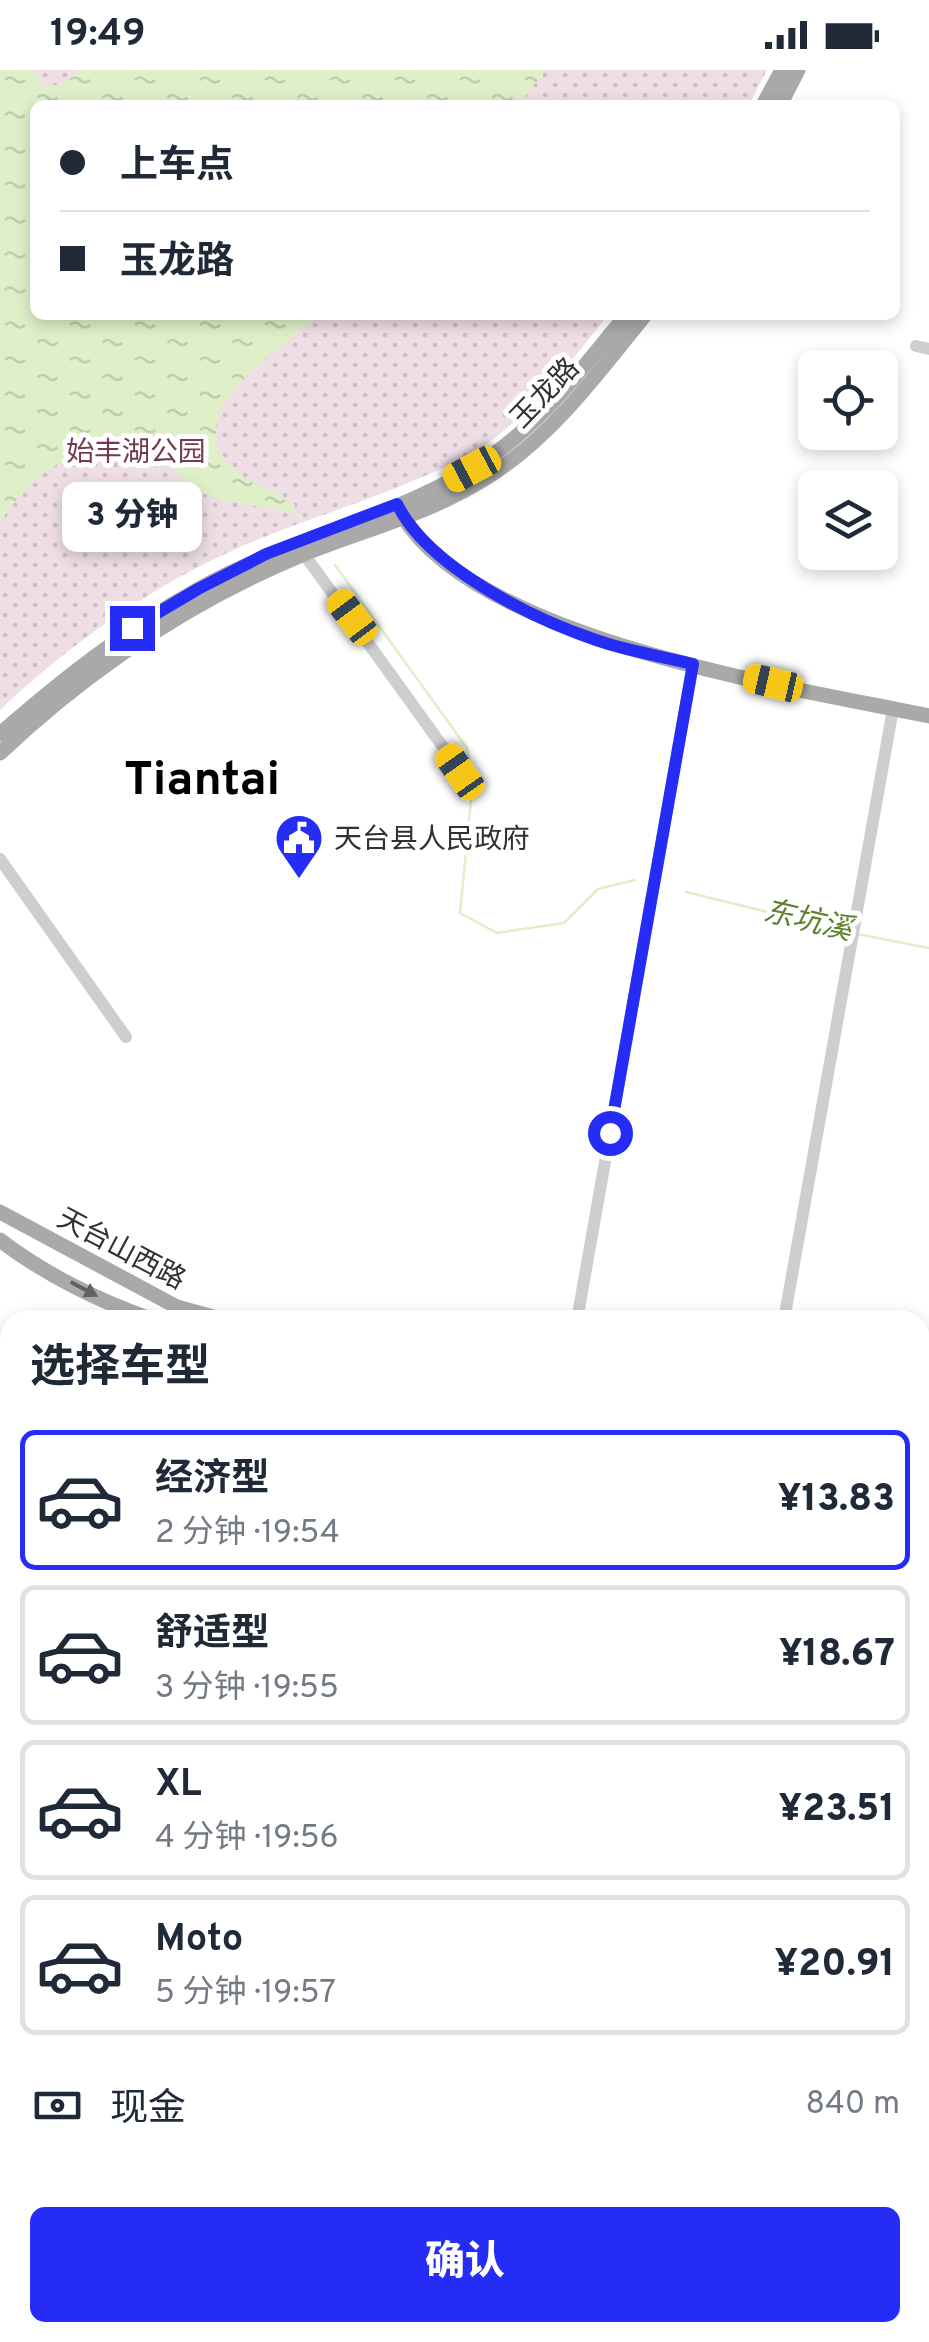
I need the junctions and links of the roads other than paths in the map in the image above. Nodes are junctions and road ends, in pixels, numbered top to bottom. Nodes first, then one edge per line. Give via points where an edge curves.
1 (782, 70) edge
2 (798, 70) edge
3 (766, 100) edge
4 (783, 100) edge
5 (622, 320) edge
6 (641, 320) edge
7 (397, 504) junction
8 (405, 520) junction
9 (304, 554) junction
10 (693, 664) junction
11 (893, 709) junction
12 (929, 716) edge
13 (0, 734) edge
14 (0, 753) edge
15 (460, 772) dead end
16 (0, 859) edge
17 (126, 1036) dead end
18 (0, 1212) edge
19 (0, 1240) edge
20 (126, 1310) edge
21 (167, 1310) edge
22 (580, 1310) edge
23 (786, 1310) edge

1 - 3 main road
2 - 4 main road
5 - 7 main road, 玉龙路 via 567,388 500,449
6 - 8 main road, 玉龙路 via 544,432 488,477
7 - 8 main road
7 - 13 main road, 玉龙路 via 266,554 198,589 86,661
8 - 9 main road, 玉龙路
8 - 10 main road via 438,556 533,613 596,640
9 - 14 main road, 玉龙路 via 142,638
9 - 15 street
10 - 11 main road
10 - 22 street
11 - 12 main road
11 - 23 street
16 - 17 street
18 - 21 main road, 天台山西路
19 -> 20 main road, 天台山西路

